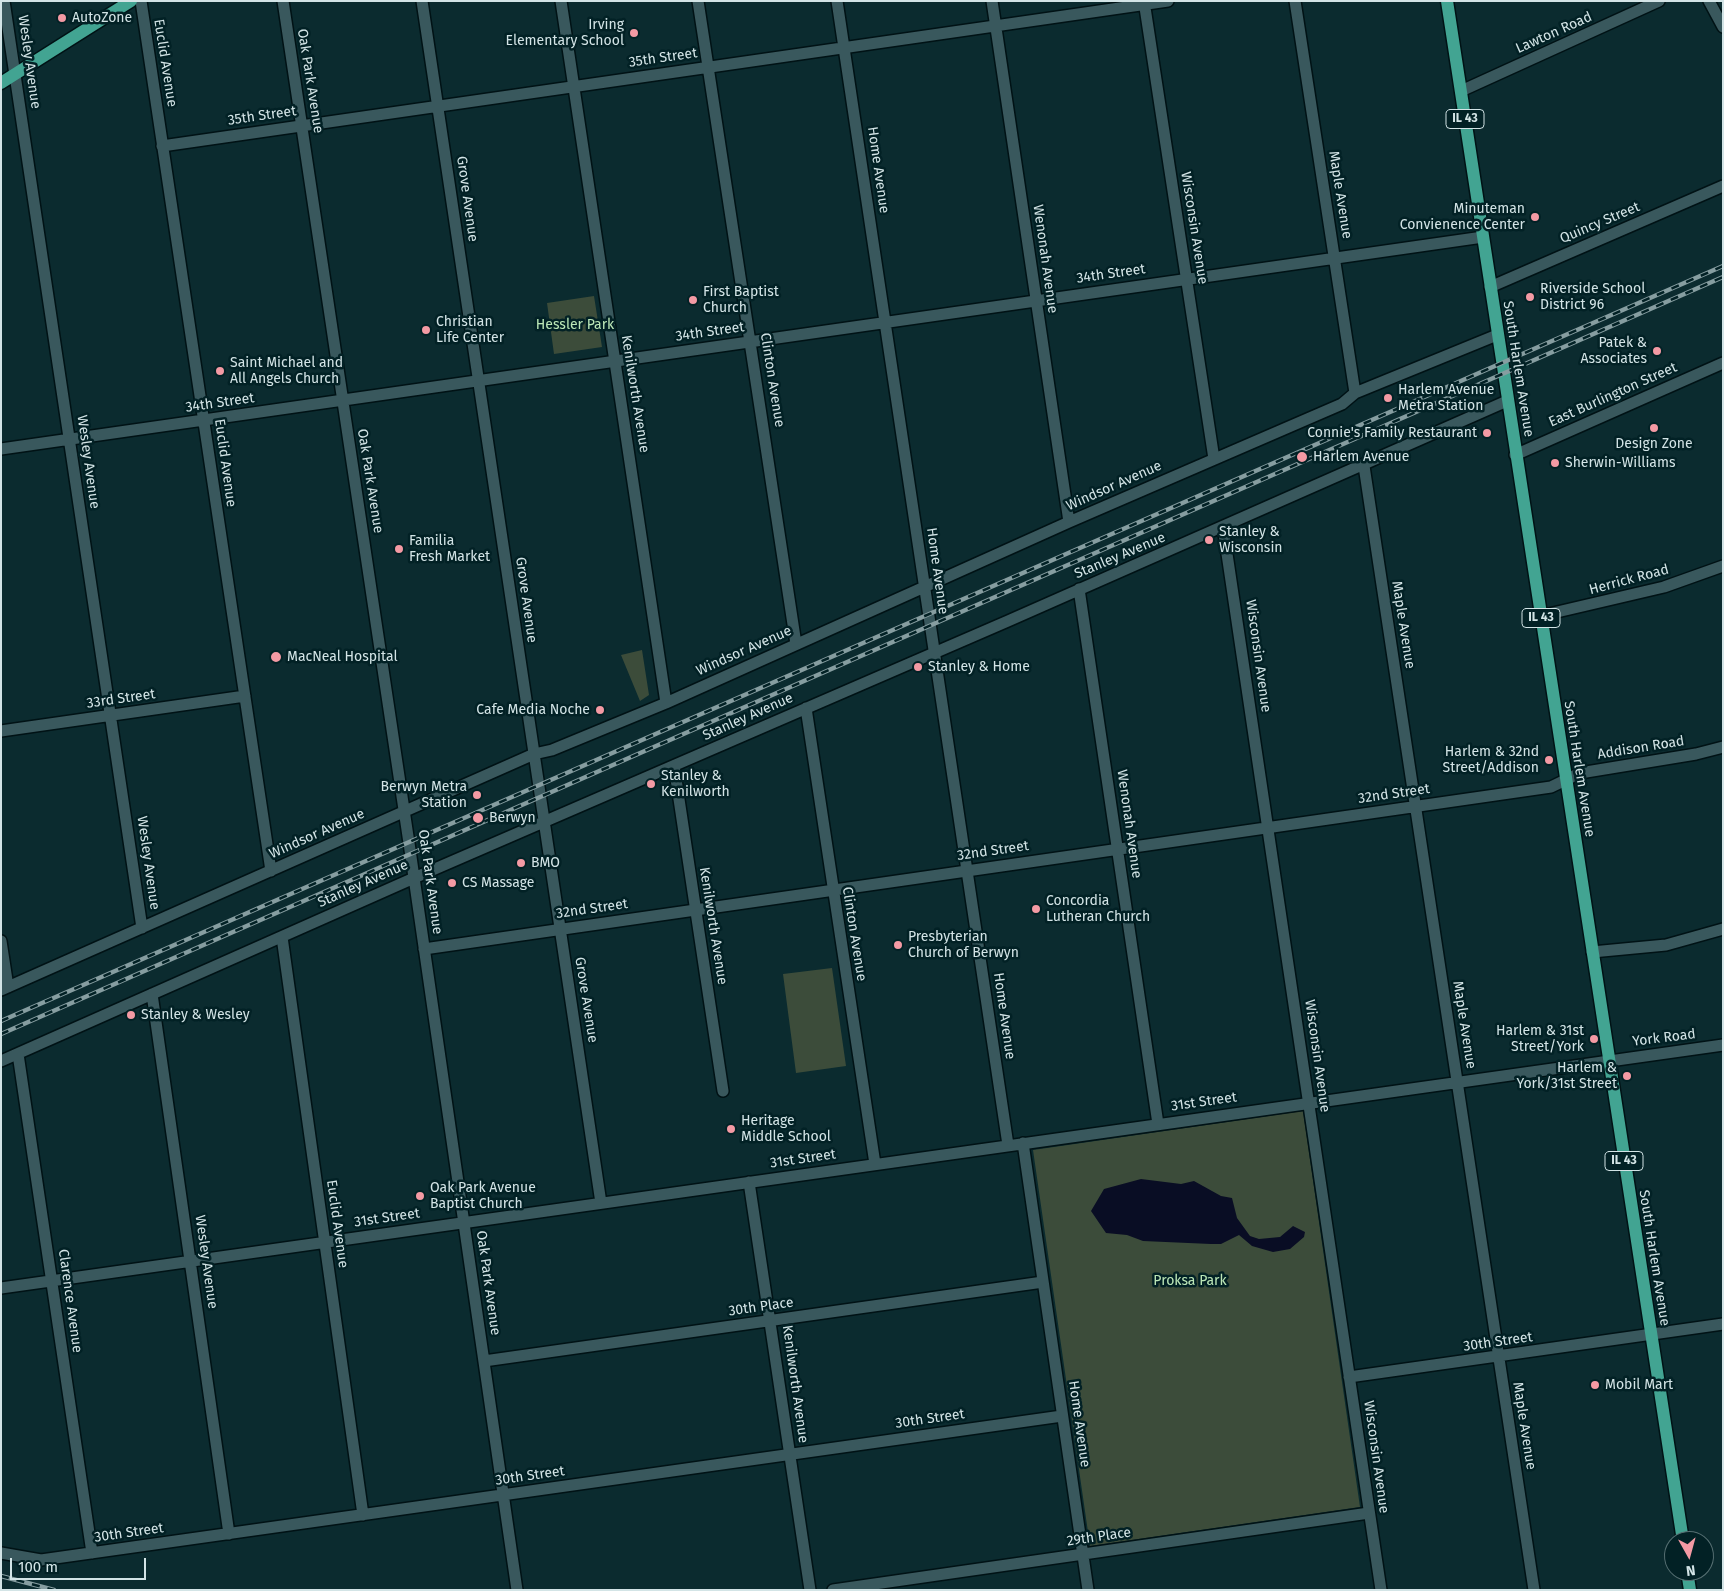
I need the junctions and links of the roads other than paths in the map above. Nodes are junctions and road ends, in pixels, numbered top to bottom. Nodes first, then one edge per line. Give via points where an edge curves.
1 (4, 1) edge
2 (131, 1) edge
3 (141, 1) edge
4 (283, 1) edge
5 (422, 1) edge
6 (561, 1) edge
7 (698, 1) edge
8 (838, 1) edge
9 (992, 1) edge
10 (1168, 1) edge
11 (1295, 1) edge
12 (1447, 1) edge
13 (1659, 1) edge
14 (1709, 1) edge
15 (1144, 3) edge
16 (995, 26) junction
17 (1723, 27) edge
18 (844, 48) junction
19 (708, 67) junction
20 (15, 74) junction
21 (1, 83) edge
22 (574, 86) junction
23 (1461, 91) junction
24 (438, 106) junction
25 (302, 126) junction
26 (162, 146) junction
27 (1723, 186) edge
28 (1483, 237) junction
29 (1334, 258) junction
30 (1186, 279) junction
31 (1490, 287) junction
32 (1036, 300) junction
33 (885, 321) junction
34 (1497, 335) junction
35 (751, 342) junction
36 (615, 361) junction
37 (1723, 363) edge
38 (478, 381) junction
39 (1355, 393) junction
40 (342, 400) junction
41 (1507, 401) junction
42 (203, 420) junction
43 (70, 439) junction
44 (1, 449) edge
45 (1516, 455) junction
46 (1214, 459) junction
47 (1364, 466) junction
48 (1069, 522) junction
49 (1224, 527) junction
50 (1723, 566) edge
51 (925, 588) junction
52 (1079, 589) junction
53 (1540, 616) junction
54 (796, 644) junction
55 (934, 653) junction
56 (245, 696) junction
57 (666, 703) junction
58 (806, 708) junction
59 (110, 715) junction
60 (1, 731) edge
61 (1723, 747) edge
62 (534, 754) junction
63 (674, 766) junction
64 (1566, 780) junction
65 (1416, 806) junction
66 (404, 811) junction
67 (544, 822) junction
68 (1268, 827) junction
69 (1117, 848) junction
70 (967, 870) junction
71 (271, 871) junction
72 (414, 878) junction
73 (832, 889) junction
74 (696, 909) junction
75 (142, 928) junction
76 (560, 929) junction
77 (1723, 929) edge
78 (282, 937) junction
79 (1, 941) edge
80 (424, 949) junction
81 (1592, 952) junction
82 (5, 989) edge
83 (152, 994) junction
84 (1723, 1045) edge
85 (18, 1054) junction
86 (1609, 1060) junction
87 (1, 1061) edge
88 (1457, 1081) junction
89 (723, 1090) dead end
90 (1308, 1102) junction
91 (1158, 1124) junction
92 (1023, 1143) junction
93 (1008, 1145) junction
94 (875, 1164) junction
95 (749, 1182) junction
96 (601, 1203) junction
97 (464, 1222) junction
98 (325, 1242) junction
99 (191, 1261) junction
100 (52, 1281) junction
101 (1043, 1282) junction
102 (1, 1288) edge
103 (771, 1321) junction
104 (1723, 1324) edge
105 (1651, 1335) junction
106 (1499, 1357) junction
107 (484, 1361) junction
108 (1349, 1377) junction
109 (1062, 1416) junction
110 (790, 1454) junction
111 (503, 1495) junction
112 (1369, 1512) junction
113 (363, 1515) junction
114 (1681, 1531) edge
115 (229, 1534) junction
116 (1, 1553) edge
117 (92, 1553) junction
118 (1082, 1554) junction
119 (517, 1590) edge
120 (810, 1590) edge
121 (833, 1590) edge
122 (1088, 1590) edge
123 (1381, 1590) edge
124 (1534, 1590) edge

1 - 20 street, Wesley Avenue
2 - 20 main road
3 - 26 street, Euclid Avenue
4 - 25 street, Oak Park Avenue
5 - 24 street, Grove Avenue
6 - 22 street, Kenilworth Avenue
7 - 19 street, Clinton Avenue
8 - 18 street, Home Avenue
9 - 16 street, Wenonah Avenue
10 - 15 street, 35th Street
11 - 29 street, Maple Avenue
12 - 23 main road, South Harlem Avenue / IL 43
13 - 23 street, Lawton Road
14 - 17 street
15 - 16 street, 35th Street
15 - 30 street, Wisconsin Avenue
16 - 18 street, 35th Street
16 - 32 street, Wenonah Avenue
18 - 19 street, 35th Street
18 - 33 street, Home Avenue
19 - 22 street, 35th Street
19 - 35 street, Clinton Avenue
20 - 21 main road
20 - 43 street, Wesley Avenue
22 - 24 street, 35th Street
22 - 36 street, Kenilworth Avenue
23 - 28 main road, South Harlem Avenue / IL 43
24 - 25 street, 35th Street
24 - 38 street, Grove Avenue
25 - 26 street, 35th Street
25 - 40 street, Oak Park Avenue
26 - 42 street, Euclid Avenue
27 - 31 street, Quincy Street
28 - 29 street, 34th Street
28 - 31 main road, South Harlem Avenue / IL 43
29 - 30 street, 34th Street
29 - 39 street, Maple Avenue
30 - 32 street, 34th Street
30 - 46 street, Wisconsin Avenue
31 - 34 main road, South Harlem Avenue / IL 43
32 - 33 street, 34th Street
32 - 48 street, Wenonah Avenue
33 - 35 street, 34th Street
33 - 51 street, Home Avenue
34 - 39 street, Windsor Avenue
34 - 41 main road, South Harlem Avenue / IL 43
35 - 36 street, 34th Street
35 - 54 street, Clinton Avenue
36 - 38 street, 34th Street
36 - 57 street, Kenilworth Avenue
37 - 45 street, East Burlington Street
38 - 40 street, 34th Street
38 - 62 street, Grove Avenue
39 - 46 street, Windsor Avenue via 1342,404
40 - 42 street, 34th Street
40 - 66 street, Oak Park Avenue
41 - 45 main road, South Harlem Avenue / IL 43
41 - 47 street, Stanley Avenue
42 - 43 street, 34th Street
42 - 56 street, Euclid Avenue
43 - 44 street, 34th Street
43 - 59 street, Wesley Avenue
45 - 53 main road, South Harlem Avenue / IL 43
46 - 48 street, Windsor Avenue
47 - 49 street, Stanley Avenue
47 - 65 street, Maple Avenue
48 - 51 street, Windsor Avenue
49 - 52 street, Stanley Avenue
49 - 68 street, Wisconsin Avenue
50 - 53 street, Herrick Road via 1664,588
51 - 54 street, Windsor Avenue
51 - 55 street, Home Avenue
52 - 55 street, Stanley Avenue
52 - 69 street, Wenonah Avenue
53 - 64 main road, South Harlem Avenue / IL 43
54 - 57 street, Windsor Avenue
55 - 58 street, Stanley Avenue
55 - 70 street, Home Avenue
56 - 59 street, 33rd Street
56 - 71 street, Euclid Avenue
57 - 62 street, Windsor Avenue via 552,750
58 - 63 street, Stanley Avenue
58 - 73 street, Clinton Avenue
59 - 60 street, 33rd Street
59 - 75 street, Wesley Avenue
61 - 64 street, Addison Road via 1580,772
62 - 66 street, Windsor Avenue
62 - 67 street, Grove Avenue
63 - 67 street, Stanley Avenue
63 - 74 street, Kenilworth Avenue
64 - 65 street, 32nd Street via 1550,787
64 - 81 main road, South Harlem Avenue / IL 43
65 - 68 street, 32nd Street
65 - 88 street, Maple Avenue
66 - 71 street, Windsor Avenue
66 - 72 street, Oak Park Avenue
67 - 72 street, Stanley Avenue
67 - 76 street, Grove Avenue
68 - 69 street, 32nd Street
68 - 90 street, Wisconsin Avenue
69 - 70 street, 32nd Street
69 - 91 street, Wenonah Avenue
70 - 73 street, 32nd Street
70 - 93 street, Home Avenue
71 - 75 street, Windsor Avenue
72 - 78 street, Stanley Avenue
72 - 80 street, Oak Park Avenue
73 - 74 street, 32nd Street
73 - 94 street, Clinton Avenue
74 - 76 street, 32nd Street
74 - 89 street, Kenilworth Avenue
75 - 82 street, Windsor Avenue
76 - 80 street, 32nd Street
76 - 96 street, Grove Avenue
77 - 81 street via 1666,945
78 - 83 street, Stanley Avenue
78 - 98 street, Euclid Avenue
79 - 82 street
80 - 97 street, Oak Park Avenue
81 - 86 main road, South Harlem Avenue / IL 43
83 - 85 street, Stanley Avenue
83 - 99 street, Wesley Avenue
84 - 86 street, York Road
85 - 87 street, Stanley Avenue
85 - 100 street, Clarence Avenue
86 - 88 street, 31st Street
86 - 105 main road, South Harlem Avenue / IL 43
88 - 90 street, 31st Street
88 - 106 street, Maple Avenue
90 - 91 street, 31st Street
90 - 108 street, Wisconsin Avenue
91 - 92 street, 31st Street
92 - 93 street, 31st Street
92 - 101 street, Home Avenue
93 - 94 street, 31st Street
94 - 95 street, 31st Street
95 - 96 street, 31st Street
95 - 103 street, Kenilworth Avenue
96 - 97 street, 31st Street
97 - 98 street, 31st Street
97 - 107 street, Oak Park Avenue
98 - 99 street, 31st Street
98 - 113 street, Euclid Avenue
99 - 100 street, 31st Street
99 - 115 street, Wesley Avenue
100 - 102 street, 31st Street
100 - 117 street, Clarence Avenue
101 - 103 street, 30th Place
101 - 109 street, Home Avenue
103 - 107 street, 30th Place
103 - 110 street, Kenilworth Avenue
104 - 105 street, 30th Street
105 - 106 street, 30th Street
105 - 114 main road, South Harlem Avenue / IL 43
106 - 108 street, 30th Street
106 - 124 street, Maple Avenue
107 - 111 street, Oak Park Avenue
108 - 112 street, Wisconsin Avenue
109 - 110 street, 30th Street
109 - 118 street, Home Avenue
110 - 111 street, 30th Street
110 - 120 street, Kenilworth Avenue
111 - 113 street, 30th Street
111 - 119 street, Oak Park Avenue
112 - 118 street, 29th Place
112 - 123 street, Wisconsin Avenue
113 - 115 street, 30th Street
115 - 117 street, 30th Street
116 - 117 street, 30th Street via 41,1560
118 - 121 street, 29th Place
118 - 122 street, Home Avenue

